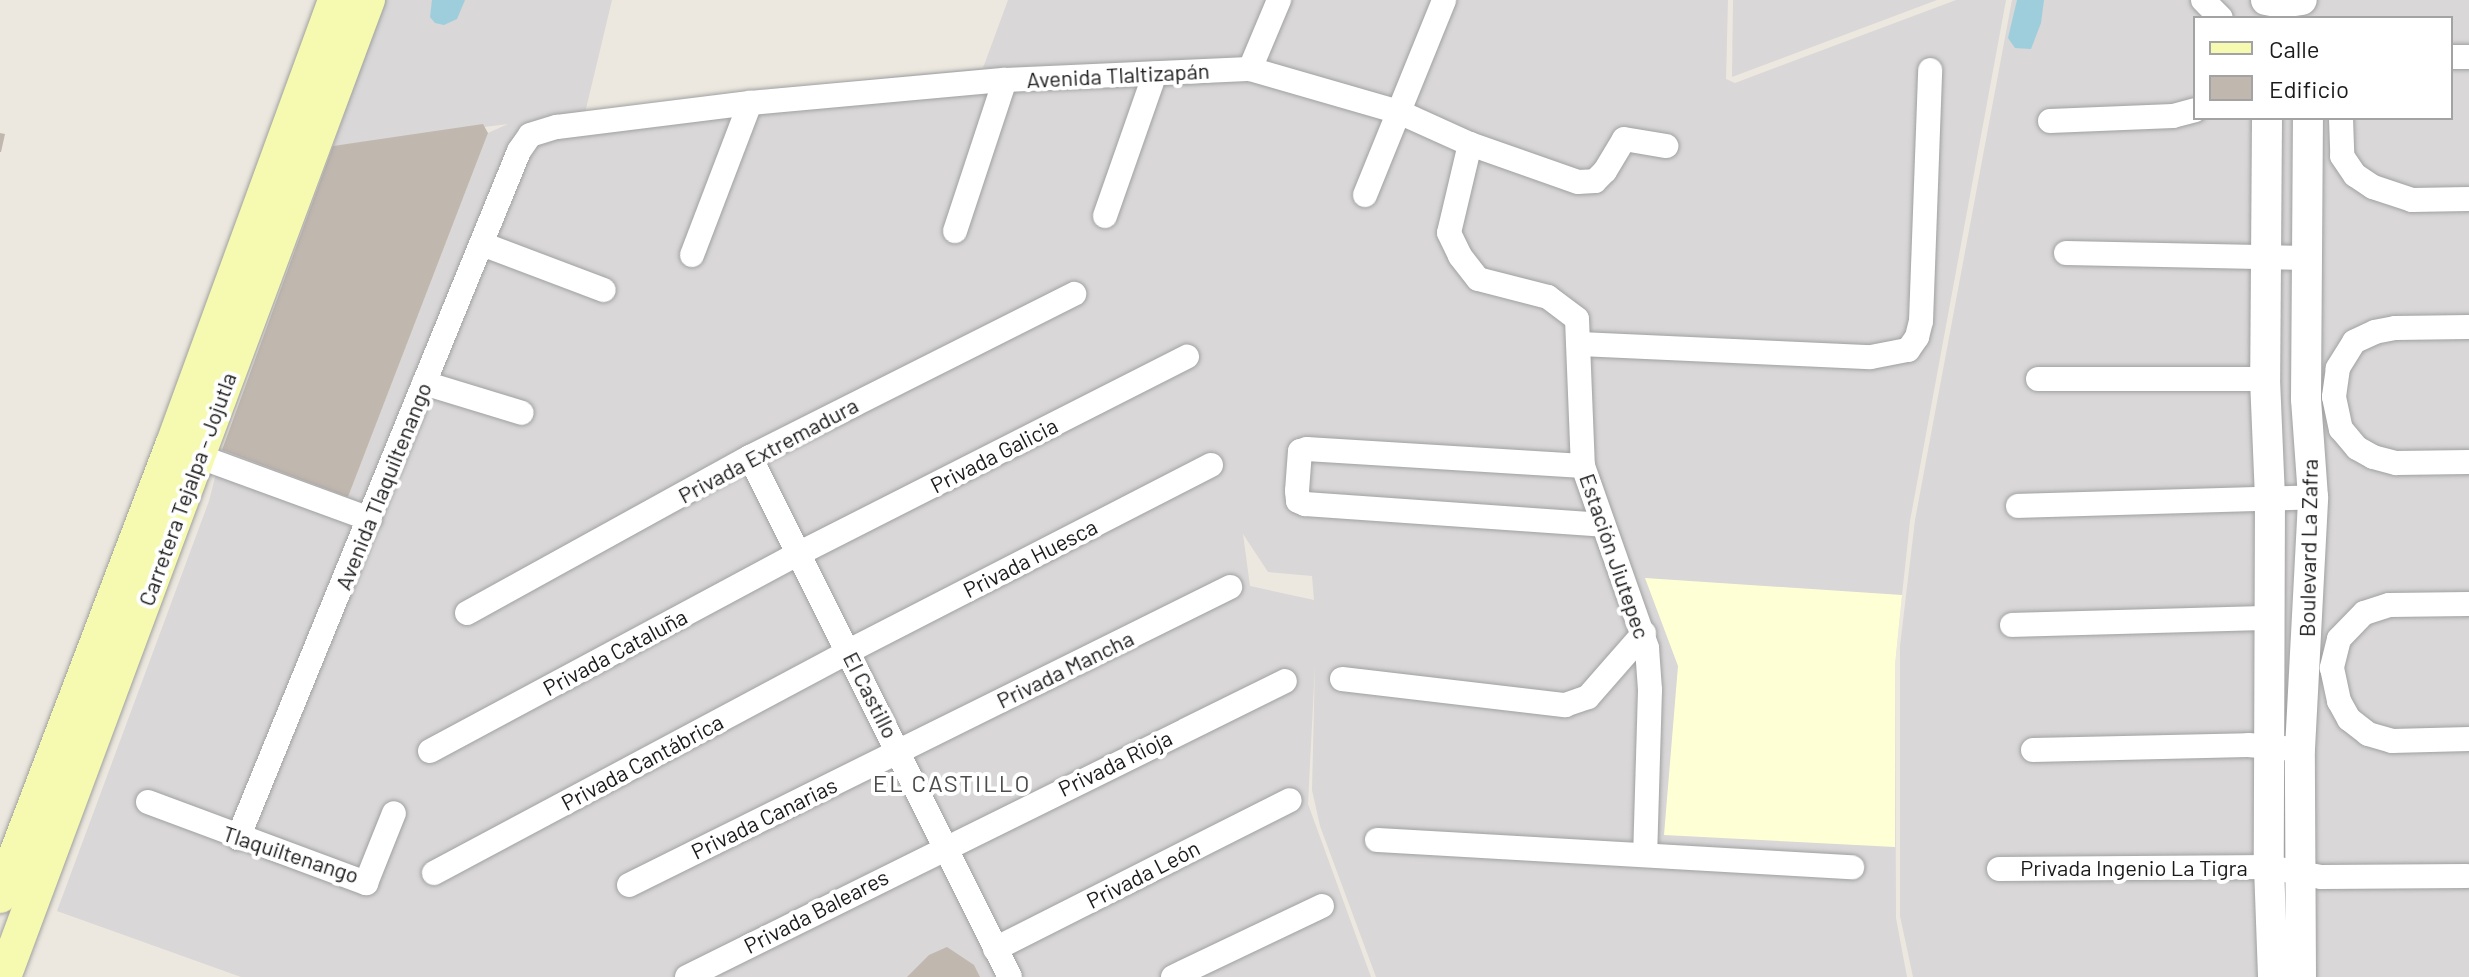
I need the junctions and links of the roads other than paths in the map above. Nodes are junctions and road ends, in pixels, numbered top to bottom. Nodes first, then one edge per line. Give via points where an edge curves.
1 (335, 0) edge
2 (368, 0) edge
3 (1279, 0) edge
4 (1444, 0) edge
5 (2203, 0) edge
6 (2266, 0) edge
7 (2300, 0) edge
8 (2219, 16) edge
9 (1250, 69) junction
10 (1930, 70) dead end
11 (1155, 73) junction
12 (1005, 80) junction
13 (750, 103) junction
14 (2193, 111) edge
15 (1399, 112) junction
16 (2267, 120) edge
17 (2050, 121) dead end
18 (2340, 124) edge
19 (2309, 126) edge
20 (530, 135) joint
21 (1470, 144) junction
22 (1666, 146) dead end
23 (1365, 195) dead end
24 (2469, 199) edge
25 (1105, 216) dead end
26 (955, 231) dead end
27 (482, 244) junction
28 (2066, 253) dead end
29 (692, 255) dead end
30 (2307, 258) junction
31 (2266, 260) junction
32 (604, 290) dead end
33 (1074, 294) dead end
34 (2469, 327) edge
35 (1580, 344) junction
36 (1187, 357) dead end
37 (2038, 379) dead end
38 (2265, 379) junction
39 (424, 383) junction
40 (2320, 398) junction
41 (522, 413) dead end
42 (186, 452) junction
43 (750, 457) junction
44 (2469, 462) edge
45 (1211, 465) dead end
46 (1583, 466) junction
47 (2313, 497) junction
48 (2270, 498) junction
49 (2018, 506) dead end
50 (370, 519) junction
51 (1603, 525) junction
52 (800, 553) junction
53 (1230, 587) dead end
54 (2469, 604) edge
55 (467, 613) dead end
56 (2270, 618) junction
57 (2012, 625) dead end
58 (1644, 633) junction
59 (849, 651) junction
60 (2319, 668) junction
61 (1342, 679) dead end
62 (1285, 681) dead end
63 (2469, 739) edge
64 (2286, 748) junction
65 (2033, 750) dead end
66 (430, 751) dead end
67 (900, 751) junction
68 (1290, 800) dead end
69 (148, 802) dead end
70 (394, 813) dead end
71 (238, 838) junction
72 (1377, 840) dead end
73 (946, 846) junction
74 (1645, 855) junction
75 (1852, 867) dead end
76 (2269, 867) junction
77 (1999, 869) dead end
78 (434, 873) dead end
79 (2301, 873) junction
80 (2467, 876) dead end
81 (629, 885) dead end
82 (0, 896) edge
83 (1322, 906) dead end
84 (995, 949) junction
85 (4, 977) edge
86 (687, 977) edge
87 (1010, 977) edge
88 (1173, 977) edge
89 (2273, 977) edge
90 (2301, 977) edge

1 - 42 main road, Carretera Tejalpa - Jojutla
2 - 42 main road, Carretera Tejalpa - Jojutla
3 - 9 street
4 - 15 street
5 - 8 street
6 - 7 street
9 - 11 street, Avenida Tlaltizapán
9 - 15 street, Avenida Tlaltizapán
10 - 35 street via 1921,321 1908,350 1871,357
11 - 12 street, Avenida Tlaltizapán
11 - 25 street
12 - 13 street, Avenida Tlaltizapán
12 - 26 street
13 - 20 street, Avenida Tlaltizapán via 557,127
13 - 29 street
14 - 17 street
15 - 21 street, Avenida Tlaltizapán
15 - 23 street
16 - 31 street, Boulevard La Zafra
18 - 19 street
18 - 24 street via 2342,156 2355,175 2373,187 2412,200
19 - 30 street, Boulevard La Zafra
20 - 27 street, Avenida Tlaquiltenango
21 - 22 street, Avenida Tlaltizapán via 1578,182 1595,181 1624,139
21 - 35 street, Estación Jiutepec via 1449,233 1460,256 1478,279 1548,297 1577,319
27 - 32 street
27 - 39 street, Avenida Tlaquiltenango
28 - 31 street
30 - 31 street
30 - 40 street, Boulevard La Zafra
31 - 38 street, Boulevard La Zafra
33 - 43 street, Privada Extremadura
34 - 40 street via 2395,328 2354,342
35 - 46 street, Estación Jiutepec
36 - 52 street, Privada Galicia
37 - 38 street
38 - 48 street, Boulevard La Zafra
39 - 41 street
39 - 50 street, Avenida Tlaquiltenango
40 - 44 street via 2357,448 2373,457 2396,463
40 - 47 street, Boulevard La Zafra
42 - 50 street
42 - 82 main road, Carretera Tejalpa - Jojutla
42 - 85 main road, Carretera Tejalpa - Jojutla
43 - 52 street, El Castillo
43 - 55 street, Privada Extremadura
45 - 59 street, Privada Huesca
46 - 51 street, Estación Jiutepec
46 - 51 street via 1307,449 1300,451 1298,501
47 - 48 street
47 - 60 street, Boulevard La Zafra
48 - 49 street
48 - 56 street, Boulevard La Zafra
50 - 71 street, Avenida Tlaquiltenango
51 - 58 street, Estación Jiutepec
52 - 59 street, El Castillo
52 - 66 street, Privada Cataluña
53 - 67 street, Privada Mancha
54 - 60 street via 2389,605 2364,613
56 - 57 street
56 - 64 street, Boulevard La Zafra
58 - 61 street via 1588,697 1565,705
58 - 74 street, Estación Jiutepec via 1650,690
59 - 67 street, El Castillo
59 - 78 street, Privada Cantábrica
60 - 63 street via 2349,719 2368,734 2392,741
60 - 64 street, Boulevard La Zafra
62 - 73 street, Privada Rioja
64 - 65 street
64 - 76 street, Boulevard La Zafra
64 - 79 street, Boulevard La Zafra
67 - 73 street, El Castillo
67 - 81 street, Privada Canarias
68 - 84 street, Privada León
69 - 71 street, Tlaquiltenango
70 - 71 street, Tlaquiltenango via 366,883
72 - 74 street
73 - 84 street, El Castillo
73 - 86 street, Privada Baleares
74 - 75 street
76 - 77 street, Privada Ingenio La Tigra
76 - 79 street, Privada Ingenio La Tigra
76 - 89 street, Boulevard La Zafra
79 - 80 street, Privada Ingenio La Tigra
79 - 90 street, Boulevard La Zafra
83 - 88 street
84 - 87 street, El Castillo

